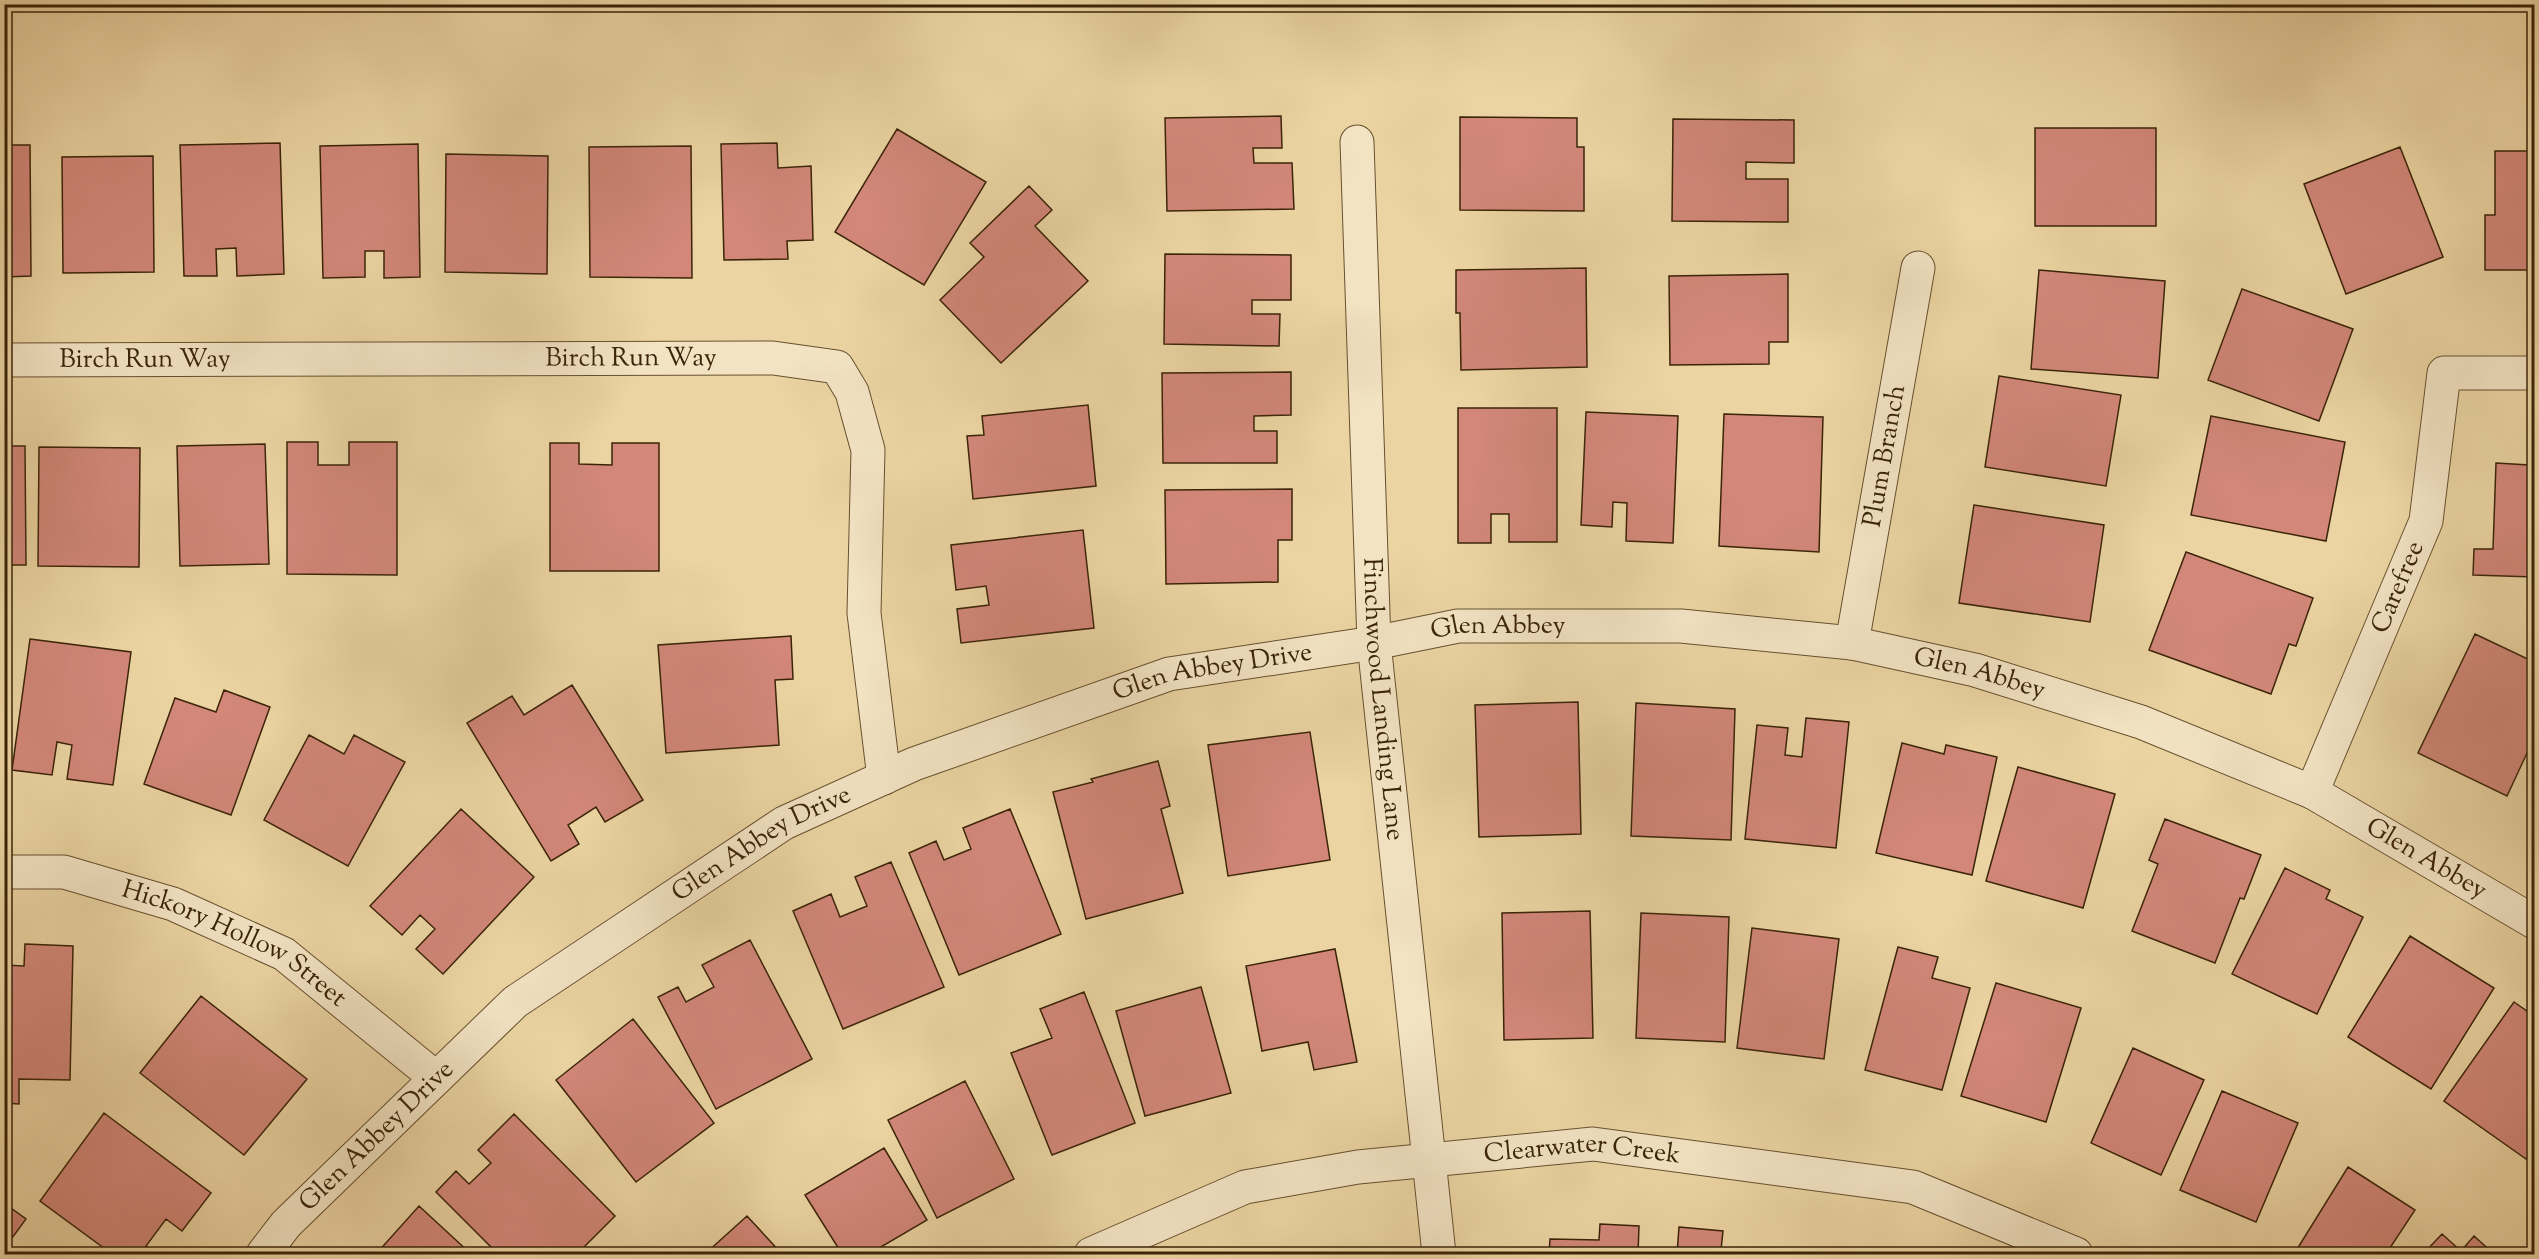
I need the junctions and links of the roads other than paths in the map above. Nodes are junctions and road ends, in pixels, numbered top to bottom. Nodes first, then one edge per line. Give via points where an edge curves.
1 (1357, 142) dead end
2 (1918, 268) dead end
3 (4, 360) edge
4 (2535, 373) edge
5 (1374, 644) junction
6 (1852, 644) junction
7 (884, 778) junction
8 (2312, 792) junction
9 (4, 872) edge
10 (2535, 922) edge
11 (436, 1078) junction
12 (1427, 1160) junction
13 (263, 1254) edge
14 (1091, 1254) edge
15 (1439, 1254) edge
16 (2076, 1254) edge

1 - 5 street, Finchwood Landing Lane
2 - 6 street, Plum Branch
3 - 7 street, Birch Run Way via 773,358 837,367 852,392 868,450 864,613
4 - 8 street, Carefree via 2444,373 2426,521
5 - 6 street, Glen Abbey via 1458,626 1681,626
5 - 7 street, Glen Abbey Drive via 1168,674
5 - 12 street, Finchwood Landing Lane
6 - 8 street, Glen Abbey via 1975,670 2141,722
7 - 11 street, Glen Abbey Drive via 784,823 515,1002
8 - 10 street, Glen Abbey
9 - 11 street, Hickory Hollow Street via 64,872 172,904 284,954
11 - 13 street, Glen Abbey Drive via 286,1224
12 - 14 street, Clearwater Creek via 1358,1167 1245,1187
12 - 15 street, Finchwood Landing Lane
12 - 16 street, Clearwater Creek via 1593,1144 1913,1187

